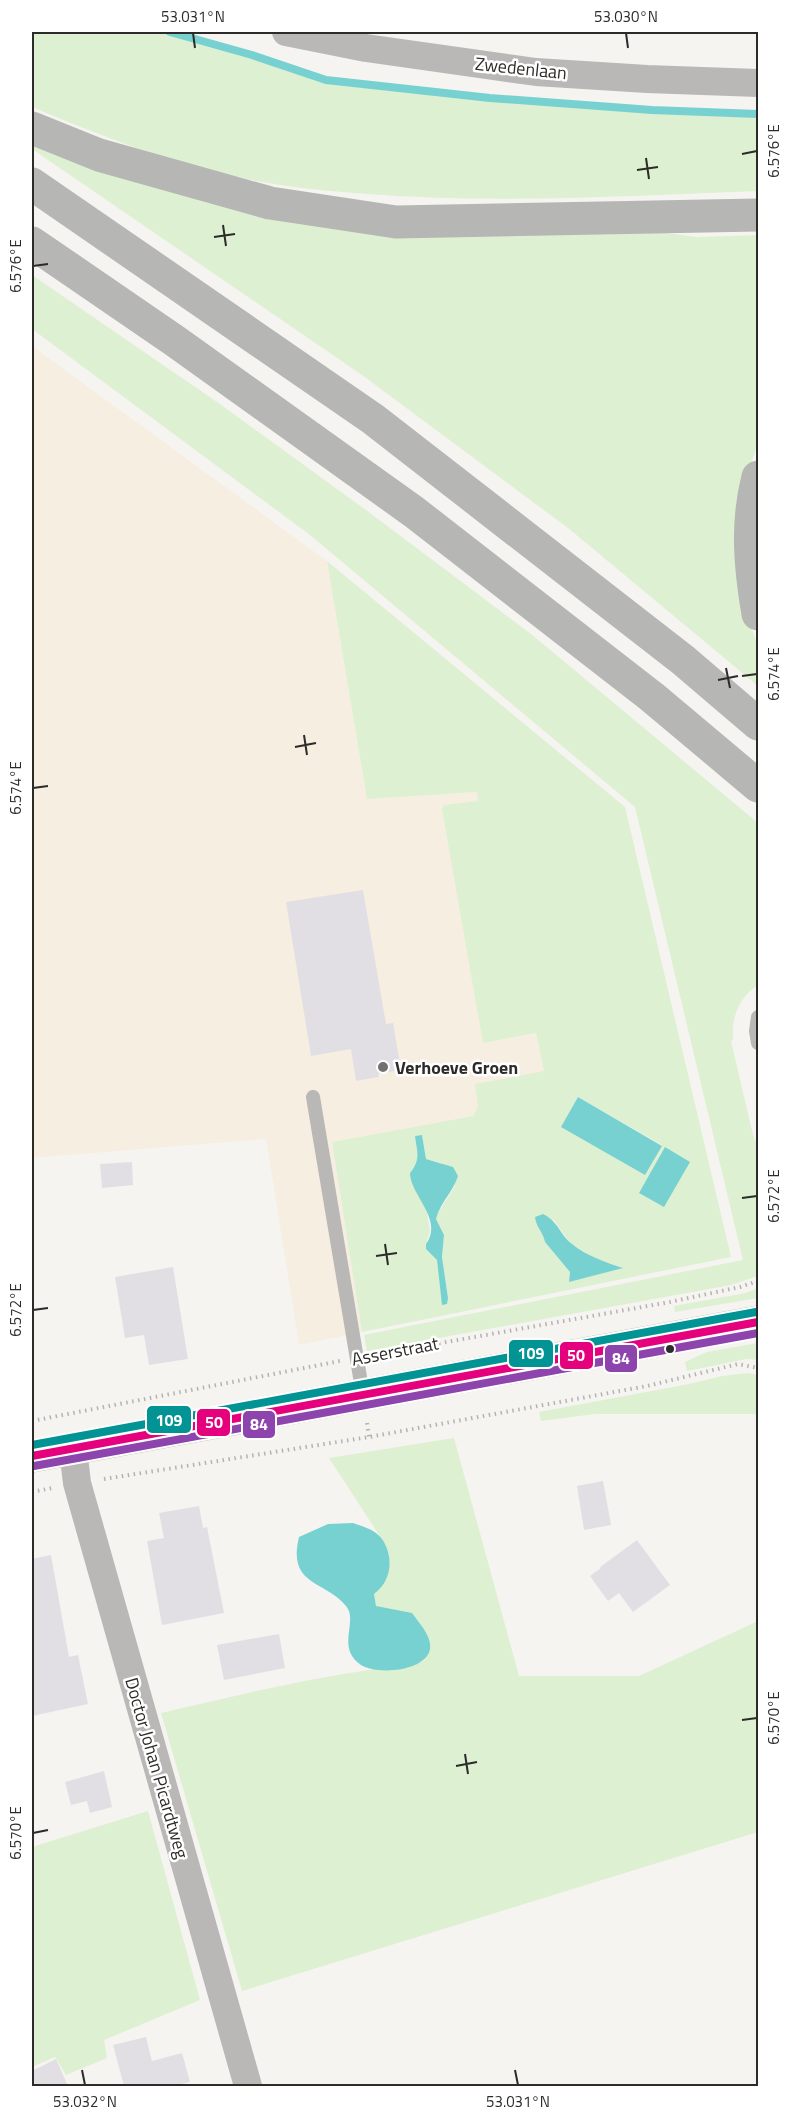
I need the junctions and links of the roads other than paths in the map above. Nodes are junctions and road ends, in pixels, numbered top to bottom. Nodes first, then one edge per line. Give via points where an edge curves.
1 (286, 32) edge
2 (759, 82) edge
3 (32, 128) edge
4 (32, 184) edge
5 (759, 215) edge
6 (32, 243) edge
7 (759, 477) edge
8 (759, 614) edge
9 (759, 724) edge
10 (759, 786) edge
11 (759, 1017) edge
12 (759, 1043) edge
13 (313, 1097) dead end
14 (759, 1322) edge
15 (363, 1395) junction
16 (72, 1449) junction
17 (32, 1456) edge
18 (248, 2086) edge

1 - 2 street, Zwedenlaan via 366,48 536,72
3 - 5 highway via 99,155 270,203 396,222
4 - 9 highway via 373,418
6 - 10 highway via 414,512 652,697
7 - 8 highway via 749,536
11 - 12 lane
13 - 15 lane
14 - 15 main road, Asserstraat
15 - 16 main road, Asserstraat
16 - 17 main road, Asserstraat
16 - 18 street, Doctor Johan Picardtweg via 77,1483

